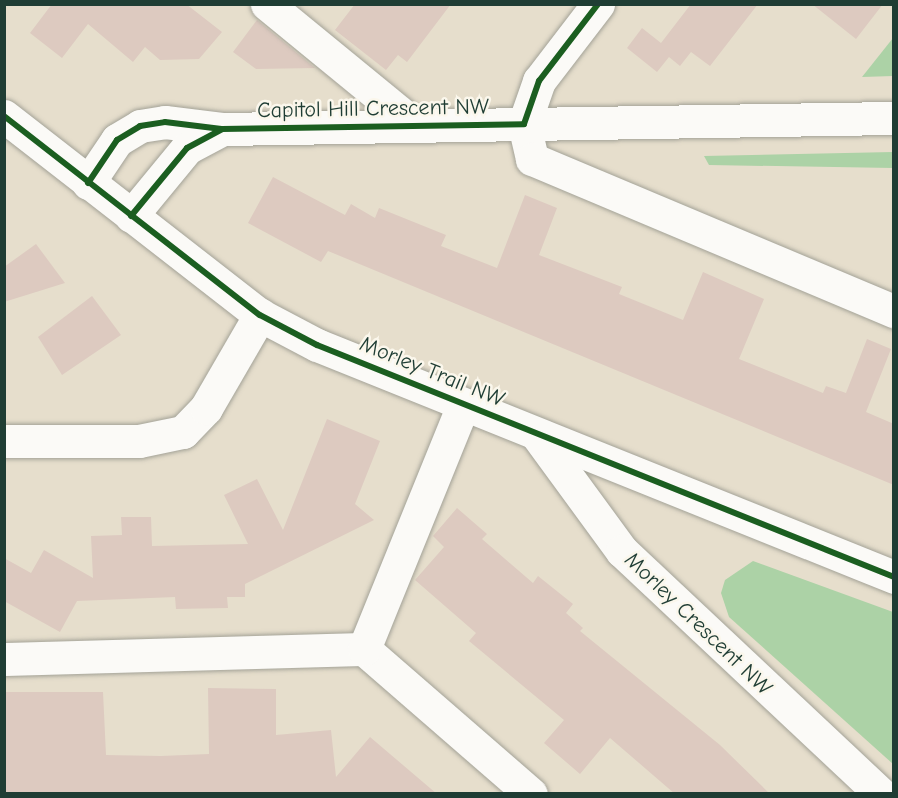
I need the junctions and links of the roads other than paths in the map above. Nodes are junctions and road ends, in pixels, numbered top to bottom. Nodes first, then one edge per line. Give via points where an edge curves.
1 (598, 4) edge
2 (267, 5) edge
3 (894, 118) edge
4 (6, 120) edge
5 (524, 124) junction
6 (415, 125) junction
7 (222, 129) junction
8 (88, 183) junction
9 (131, 216) junction
10 (894, 310) edge
11 (260, 315) junction
12 (463, 405) junction
13 (537, 435) junction
14 (4, 441) edge
15 (894, 577) edge
16 (364, 649) junction
17 (4, 659) edge
18 (531, 794) edge
19 (880, 794) edge

1 - 5 street via 539,81
2 - 6 street
3 - 5 street, Capitol Hill Crescent NW
4 - 8 street, Morley Trail NW
5 - 6 street, Capitol Hill Crescent NW
5 - 10 street via 532,159
6 - 7 street, Capitol Hill Crescent NW
7 - 8 street, Capitol Hill Crescent NW via 165,122 140,126 117,140
7 - 9 street, Capitol Hill Crescent NW via 187,148
8 - 9 street, Morley Trail NW
9 - 11 street, Morley Trail NW
11 - 12 street, Morley Trail NW via 317,345
11 - 14 street via 206,408 183,432 139,441
12 - 13 street, Morley Trail NW
12 - 16 street
13 - 15 street, Morley Trail NW
13 - 19 street, Morley Crescent NW via 622,551
16 - 17 street
16 - 18 street

